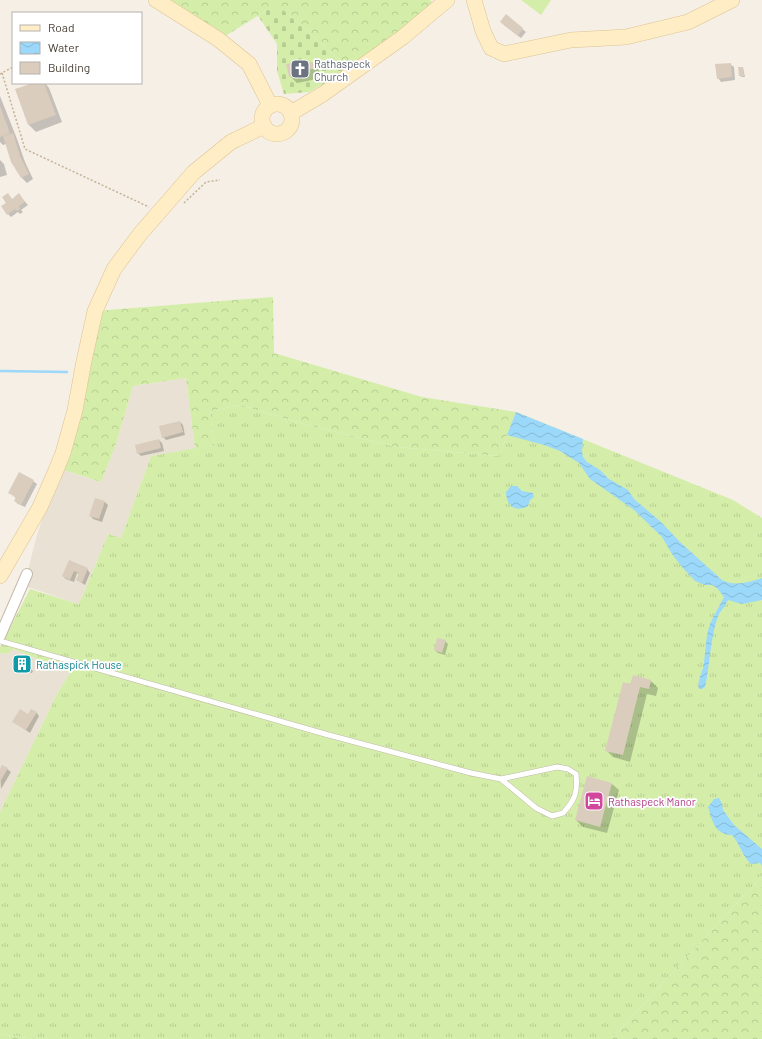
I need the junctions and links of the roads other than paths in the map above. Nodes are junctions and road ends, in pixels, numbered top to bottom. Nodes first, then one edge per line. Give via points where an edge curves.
1 (156, 0) edge
2 (446, 0) edge
3 (474, 0) edge
4 (732, 0) edge
5 (270, 105) junction
6 (291, 113) junction
7 (264, 126) junction
8 (27, 574) dead end
9 (0, 576) edge
10 (0, 636) edge
11 (0, 641) edge
12 (501, 779) junction

1 - 5 street via 218,38 249,64
2 - 6 street via 402,37 323,94
3 - 4 street via 491,48 504,54 571,40 626,37 688,22
5 - 6 street via 280,104
5 - 7 street via 263,112
6 - 7 street via 292,123 286,131 271,133
7 - 9 street via 231,142 194,172 140,234 114,269 95,311 75,410 57,468 40,507
8 - 10 street
11 - 12 lane via 325,734
12 - 12 lane via 557,768 568,769 576,774 577,784 575,797 563,813 552,816 536,808

